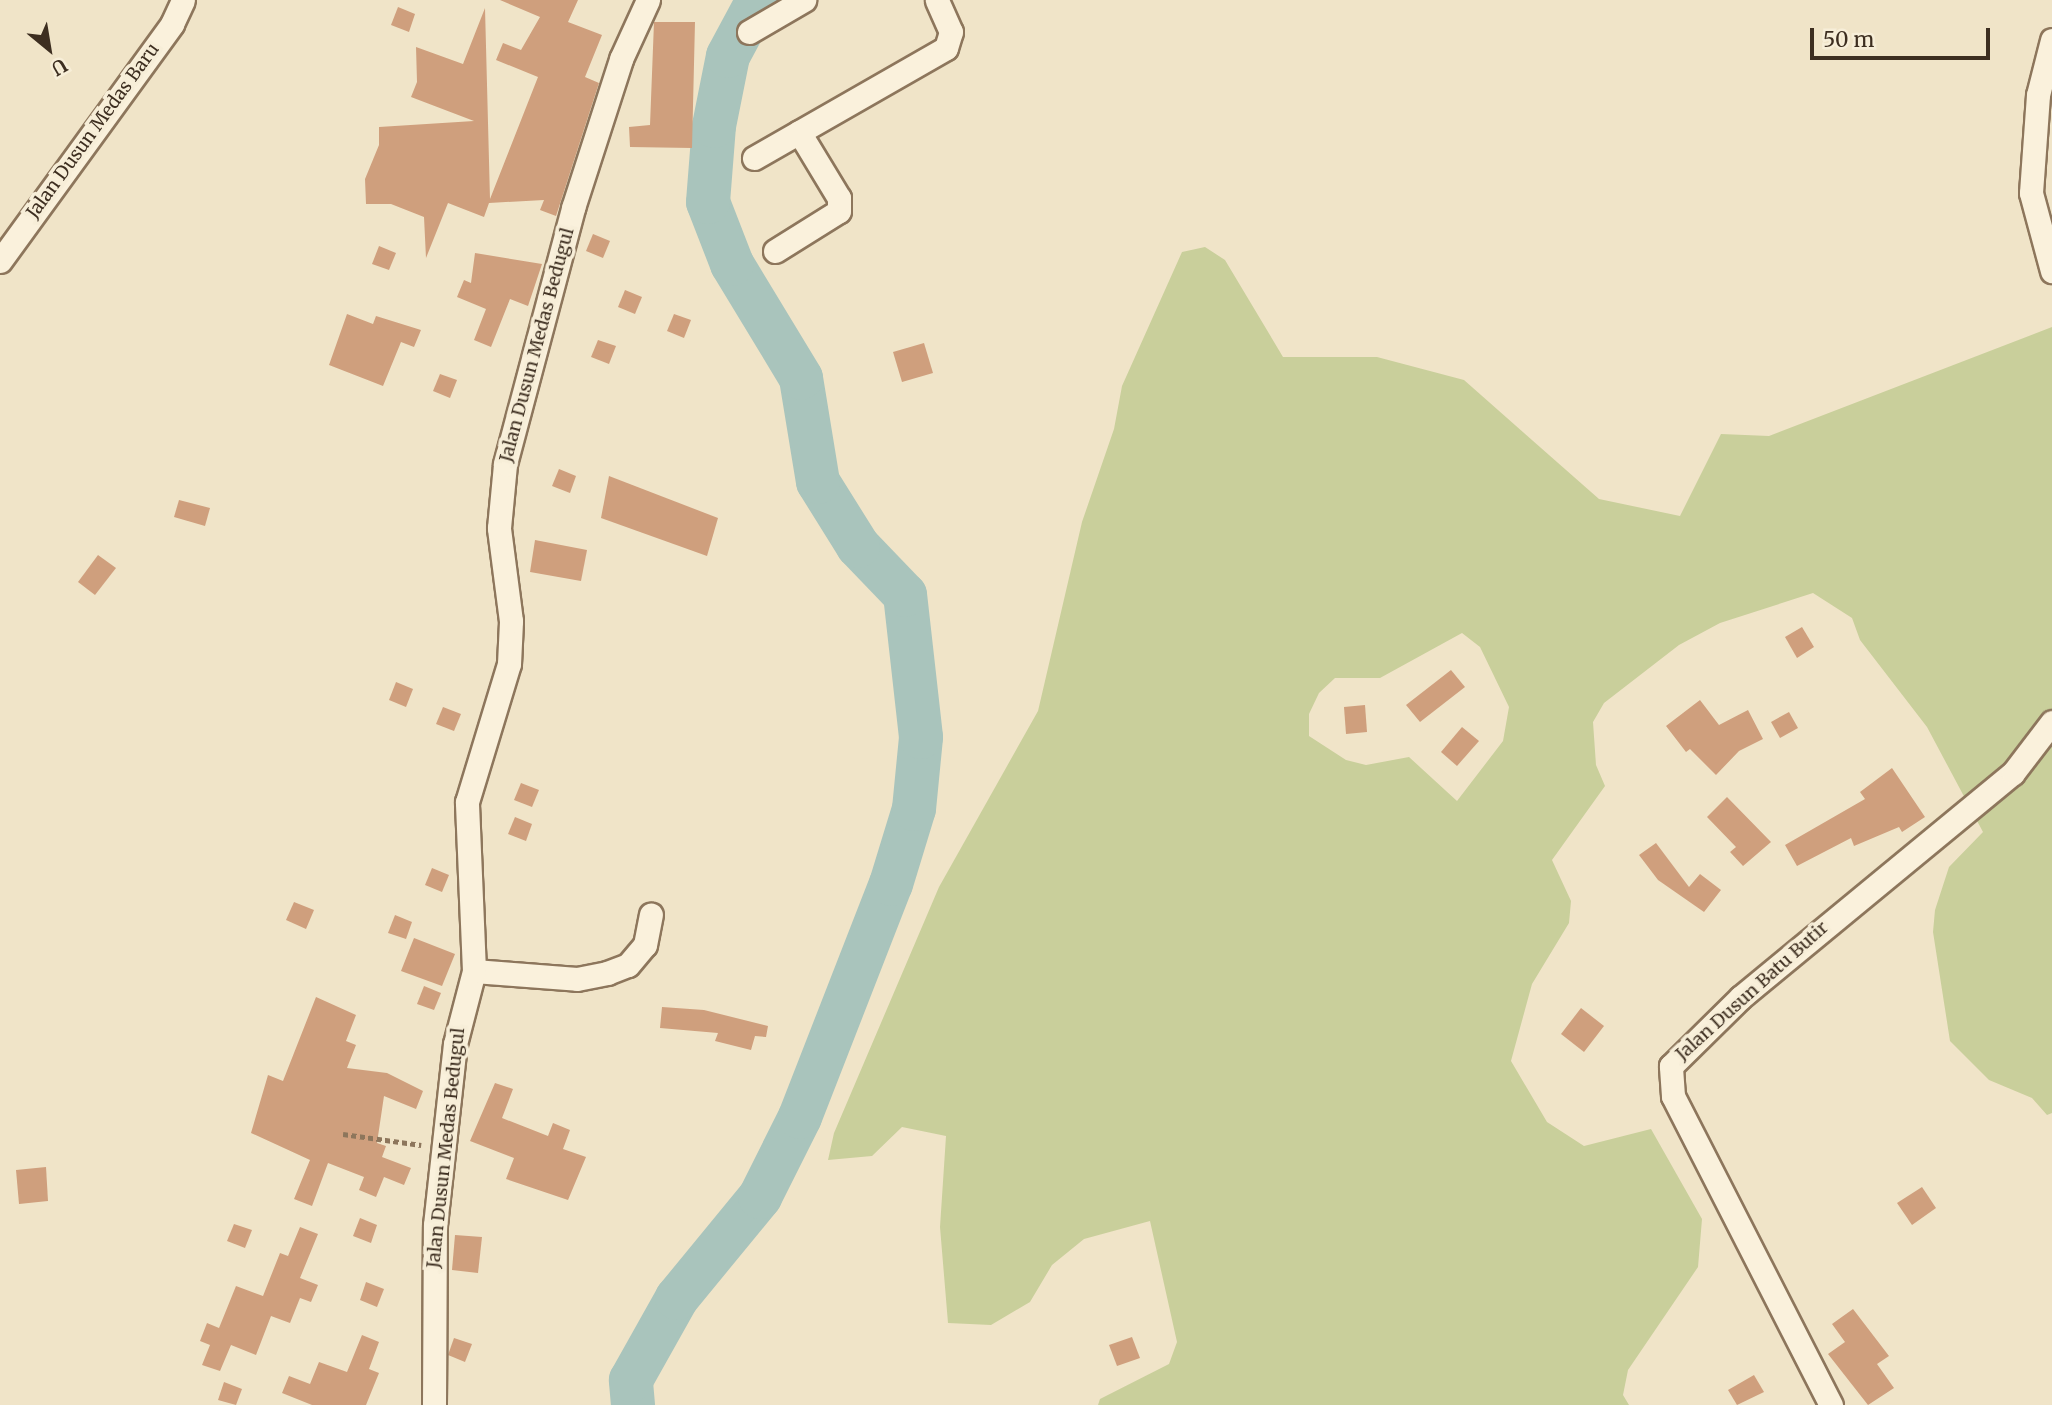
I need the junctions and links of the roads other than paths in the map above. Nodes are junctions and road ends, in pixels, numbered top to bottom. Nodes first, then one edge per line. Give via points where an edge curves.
1 (183, 0) edge
2 (648, 0) edge
3 (804, 0) edge
4 (937, 0) edge
5 (749, 32) dead end
6 (2052, 40) edge
7 (799, 132) junction
8 (754, 158) dead end
9 (775, 251) dead end
10 (0, 261) edge
11 (2052, 271) edge
12 (2052, 722) edge
13 (651, 915) dead end
14 (474, 971) junction
15 (434, 1405) edge
16 (1831, 1405) edge

1 - 10 street, Jalan Dusun Medas Baru via 172,24
2 - 14 street, Jalan Dusun Medas Bedugul via 621,59 573,208 505,464 499,528 511,621 509,664 467,802
3 - 5 street
4 - 7 street via 951,32 946,48
6 - 11 street via 2038,95 2031,194
7 - 8 street
7 - 9 street via 839,198 839,211
12 - 16 street, Jalan Dusun Batu Butir via 2013,774 1791,953 1671,1066 1673,1096
13 - 14 street via 645,945 628,965 607,973 577,979
14 - 15 street, Jalan Dusun Medas Bedugul via 455,1044 431,1274

